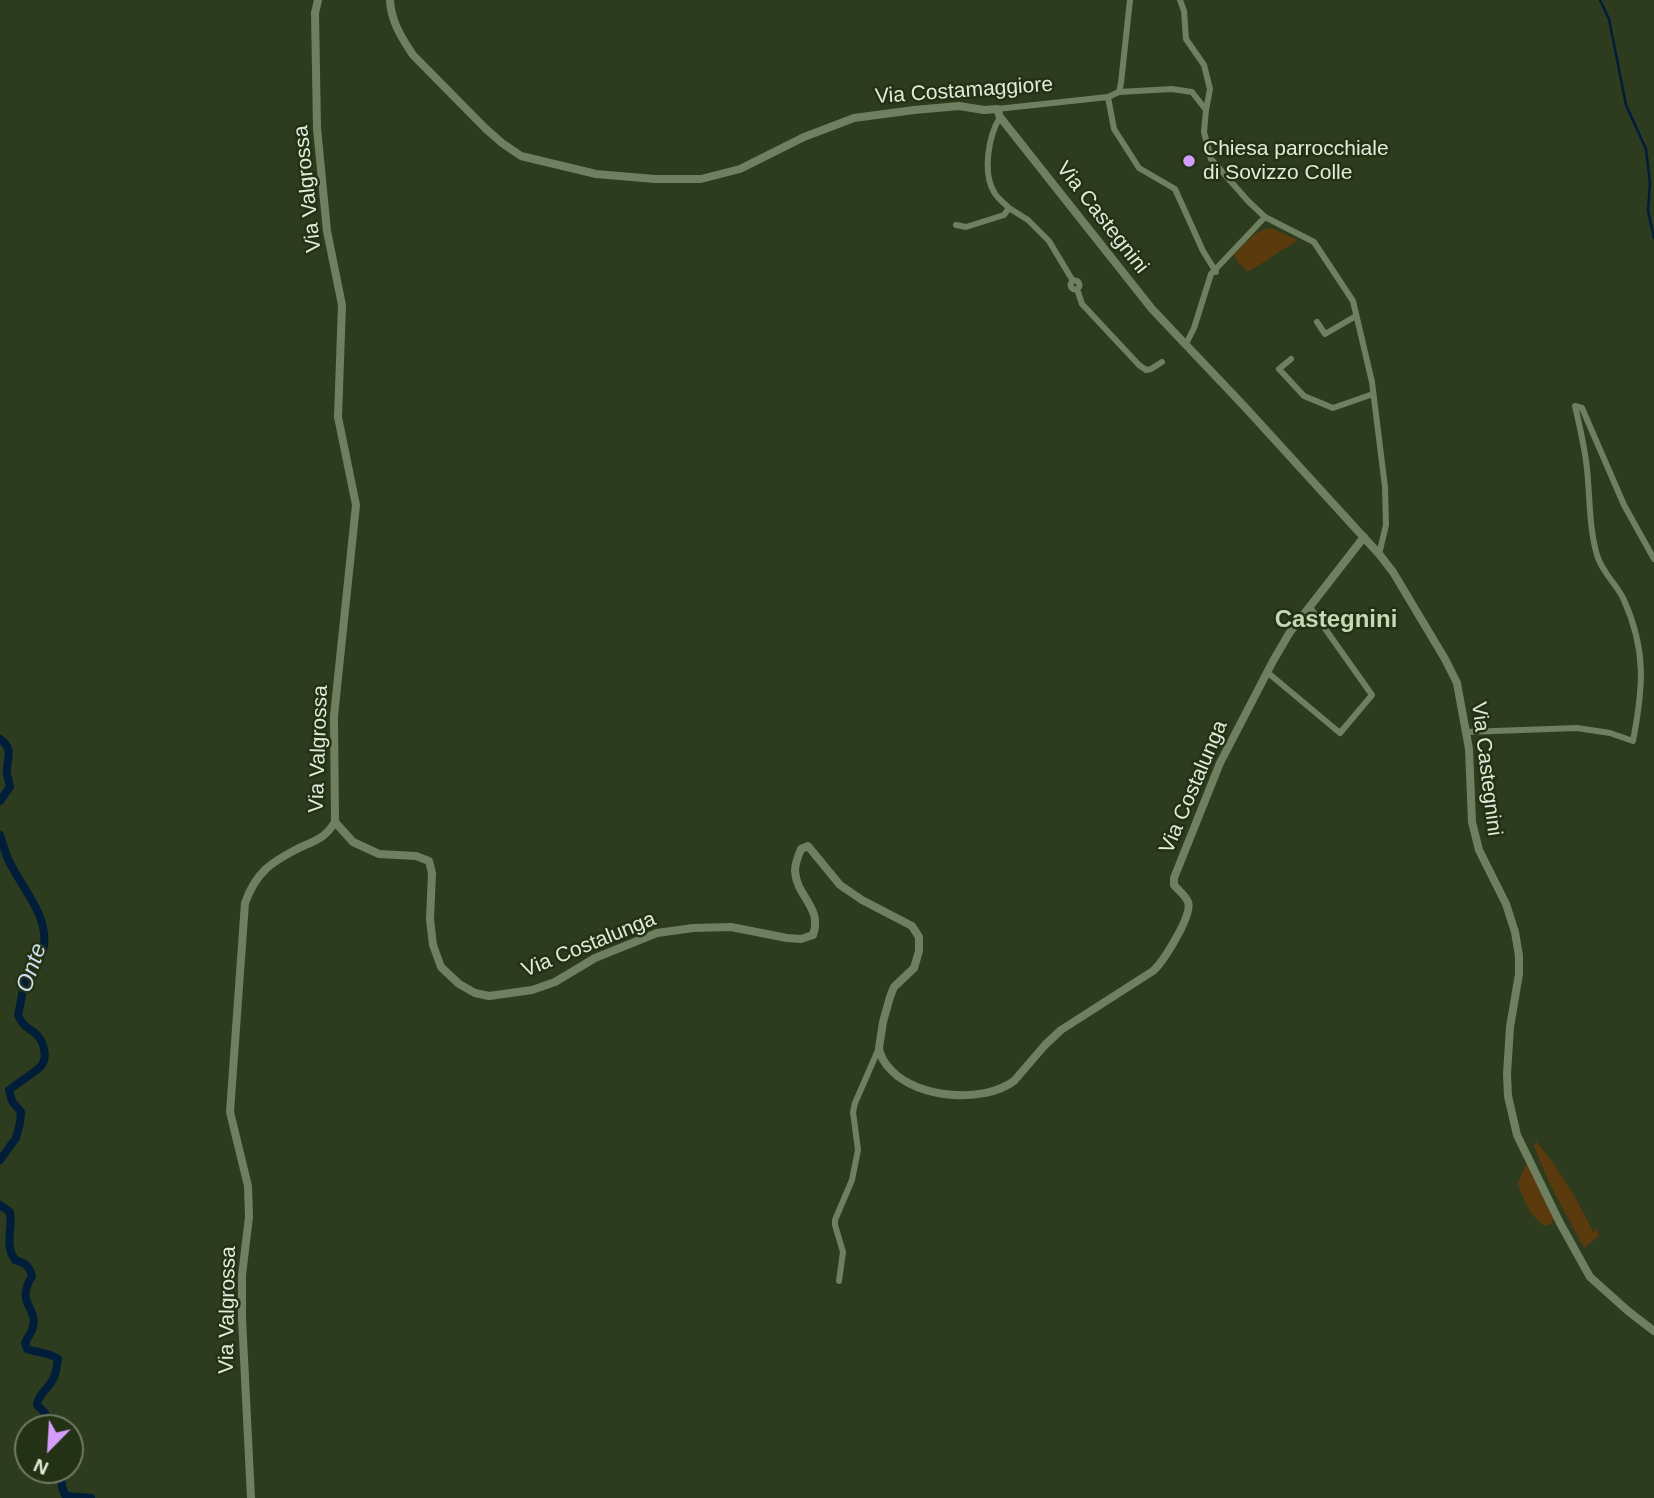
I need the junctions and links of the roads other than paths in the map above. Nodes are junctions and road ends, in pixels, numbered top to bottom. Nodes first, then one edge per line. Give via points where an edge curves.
1 (318, 0) edge
2 (390, 0) edge
3 (1129, 0) edge
4 (1180, 0) edge
5 (1119, 92) junction
6 (1108, 97) junction
7 (1206, 110) junction
8 (998, 113) junction
9 (1009, 208) junction
10 (1265, 218) junction
11 (956, 225) dead end
12 (1215, 271) junction
13 (1356, 316) junction
14 (1317, 322) dead end
15 (1186, 344) junction
16 (1291, 359) dead end
17 (1162, 362) dead end
18 (1373, 394) junction
19 (1364, 537) junction
20 (1379, 554) junction
21 (1654, 559) edge
22 (1309, 606) junction
23 (1267, 672) junction
24 (1466, 732) junction
25 (335, 822) junction
26 (879, 1048) junction
27 (839, 1282) dead end
28 (1654, 1331) edge
29 (251, 1498) edge

1 - 25 street, Via Valgrossa via 317,128 327,230 342,305 338,417 356,505 334,716
2 - 8 street, Via Costamaggiore via 391,15 413,55 502,143 521,156 596,174 701,179 740,169 854,118 959,106
3 - 5 street
4 - 7 street via 1186,38 1204,65 1210,89
5 - 6 street, Via Costamaggiore
5 - 7 street via 1192,92
6 - 8 street, Via Costamaggiore
6 - 12 street via 1114,129 1139,168 1175,188
7 - 10 street via 1204,132 1211,159
8 - 9 street via 988,168 992,190
8 - 15 street, Via Castegnini via 1152,310
9 - 11 street via 1004,215 967,227
9 - 17 street via 1049,241 1082,304 1139,365 1146,370
10 - 12 street
10 - 13 street via 1312,244 1353,301
12 - 15 street
13 - 14 street via 1325,334
13 - 18 street
15 - 19 street, Via Castegnini
16 - 18 street via 1279,369 1304,396 1333,408
18 - 20 street via 1385,487 1386,525
19 - 20 street, Via Castegnini
19 - 22 street, Via Costalunga
20 - 24 street, Via Castegnini via 1457,683
21 - 24 street via 1624,505 1582,408 1575,406 1597,555 1623,597 1642,664 1633,741 1577,728
22 - 23 street, Via Costalunga
22 - 23 street via 1372,695 1339,733
23 - 26 street, Via Costalunga via 1224,754 1174,878 1174,885 1188,899 1187,915 1153,971 1061,1030 1001,1089 966,1095 919,1089 895,1074
24 - 28 street, Via Castegnini via 1472,822 1479,850 1507,904 1519,956 1507,1074 1517,1135 1590,1277
25 - 26 street, Via Costalunga via 353,842 379,854 429,861 430,919 441,967 459,984 489,996 555,982 595,958 657,933 731,927 787,938 813,935 816,916 795,870 801,849 808,846 840,885 912,926 919,937 914,968 890,997
25 - 29 street, Via Valgrossa via 327,835 264,870 251,886 245,904 230,1112 248,1186 242,1318
26 - 27 street via 853,1112 858,1150 852,1180 835,1220 843,1252

